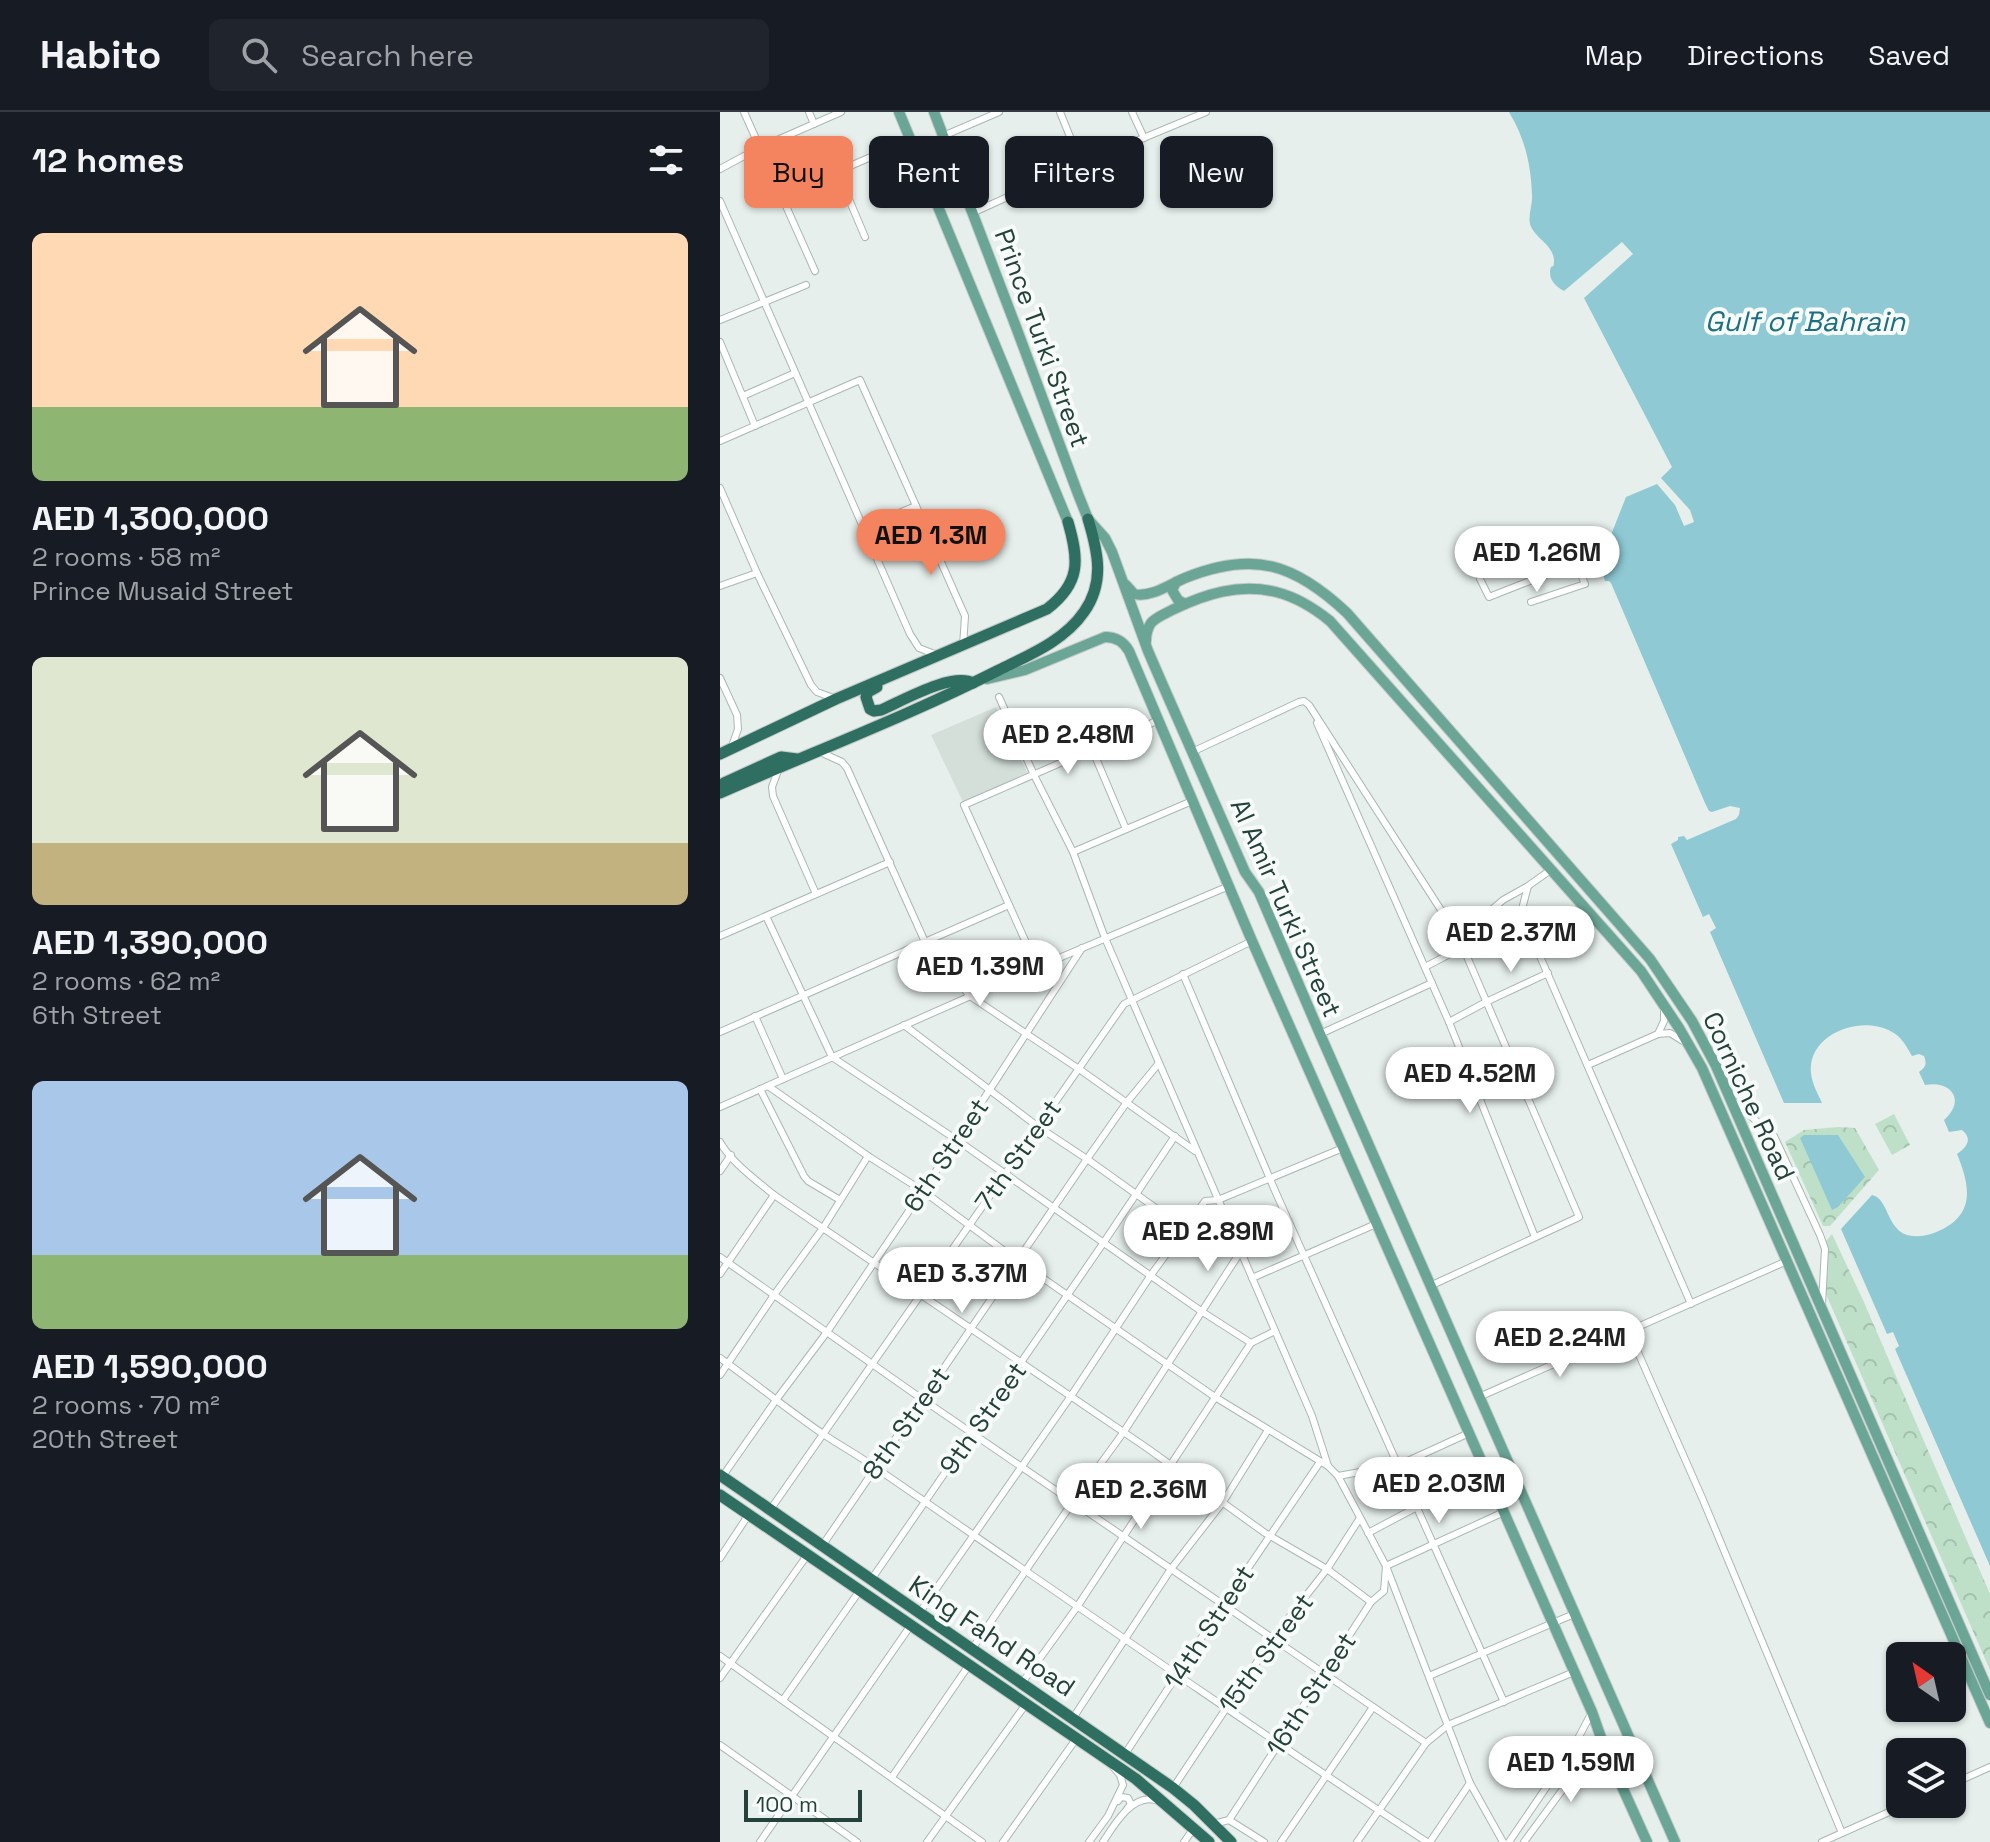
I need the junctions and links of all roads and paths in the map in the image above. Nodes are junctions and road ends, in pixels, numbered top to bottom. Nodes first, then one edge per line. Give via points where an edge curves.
1 (744, 112) edge
2 (809, 112) edge
3 (841, 112) edge
4 (899, 112) edge
5 (934, 112) edge
6 (999, 112) edge
7 (1060, 112) edge
8 (1132, 112) edge
9 (1201, 113) edge
10 (814, 124) junction
11 (754, 136) edge
12 (786, 136) edge
13 (909, 136) edge
14 (943, 136) joint
15 (1070, 136) edge
16 (1143, 136) edge
17 (1144, 138) edge
18 (744, 156) edge
19 (720, 169) edge
20 (1005, 198) edge
21 (720, 201) edge
22 (786, 208) edge
23 (853, 208) edge
24 (939, 208) edge
25 (970, 208) edge
26 (972, 213) junction
27 (865, 237) dead end
28 (815, 271) dead end
29 (806, 285) dead end
30 (763, 301) junction
31 (720, 320) edge
32 (720, 342) edge
33 (795, 373) junction
34 (743, 396) junction
35 (807, 403) junction
36 (755, 426) junction
37 (720, 441) edge
38 (720, 488) edge
39 (916, 506) junction
40 (1088, 519) junction
41 (1068, 522) joint
42 (862, 528) junction
43 (1570, 535) dead end
44 (757, 573) junction
45 (1120, 574) junction
46 (1176, 582) junction
47 (720, 586) edge
48 (1531, 602) dead end
49 (1185, 604) junction
50 (963, 646) junction
51 (1148, 651) junction
52 (939, 656) junction
53 (926, 661) junction
54 (720, 678) edge
55 (974, 683) junction
56 (999, 697) dead end
57 (836, 699) junction
58 (1309, 705) junction
59 (1159, 720) junction
60 (1092, 749) junction
61 (818, 751) junction
62 (726, 752) edge
63 (1192, 752) junction
64 (799, 759) junction
65 (780, 767) junction
66 (1034, 775) junction
67 (720, 785) edge
68 (720, 793) edge
69 (1192, 801) junction
70 (1126, 829) junction
71 (1073, 852) junction
72 (890, 862) junction
73 (1552, 869) junction
74 (1245, 872) junction
75 (1228, 883) junction
76 (1528, 886) junction
77 (816, 894) junction
78 (1009, 905) junction
79 (766, 916) junction
80 (720, 936) edge
81 (1105, 938) junction
82 (1459, 938) junction
83 (1252, 941) junction
84 (925, 942) junction
85 (1463, 947) junction
86 (1082, 948) junction
87 (1037, 967) junction
88 (1425, 967) junction
89 (1548, 973) junction
90 (1183, 974) junction
91 (1432, 983) junction
92 (804, 995) junction
93 (970, 996) junction
94 (1132, 999) junction
95 (1486, 1002) junction
96 (1664, 1006) junction
97 (755, 1016) junction
98 (1449, 1022) junction
99 (904, 1025) junction
100 (720, 1032) edge
101 (1027, 1034) junction
102 (1320, 1034) junction
103 (1658, 1034) junction
104 (1689, 1046) junction
105 (832, 1057) junction
106 (1159, 1063) junction
107 (1588, 1065) junction
108 (1079, 1069) junction
109 (783, 1079) junction
110 (768, 1086) junction
111 (760, 1089) junction
112 (989, 1091) junction
113 (1730, 1099) junction
114 (1127, 1102) junction
115 (720, 1107) edge
116 (1037, 1126) junction
117 (1175, 1136) junction
118 (957, 1140) junction
119 (720, 1142) edge
120 (1343, 1148) junction
121 (1198, 1153) junction
122 (731, 1155) junction
123 (868, 1156) junction
124 (1087, 1159) junction
125 (720, 1171) edge
126 (1005, 1174) junction
127 (1270, 1179) junction
128 (923, 1191) junction
129 (1137, 1194) junction
130 (774, 1195) junction
131 (840, 1200) junction
132 (1218, 1200) junction
133 (1054, 1208) junction
134 (968, 1224) junction
135 (1376, 1224) junction
136 (823, 1228) junction
137 (1185, 1229) junction
138 (1535, 1237) junction
139 (1104, 1242) junction
140 (1241, 1251) junction
141 (1304, 1256) junction
142 (720, 1257) edge
143 (1018, 1261) junction
144 (1787, 1261) junction
145 (728, 1262) junction
146 (874, 1263) junction
147 (720, 1274) edge
148 (1151, 1275) junction
149 (1252, 1278) junction
150 (1430, 1286) junction
151 (774, 1295) junction
152 (921, 1295) junction
153 (1067, 1295) junction
154 (1691, 1304) junction
155 (1821, 1308) junction
156 (1201, 1311) junction
157 (971, 1329) junction
158 (1116, 1329) junction
159 (1275, 1331) junction
160 (827, 1332) junction
161 (1629, 1332) junction
162 (1251, 1343) junction
163 (720, 1358) edge
164 (1021, 1362) junction
165 (1168, 1363) junction
166 (728, 1364) junction
167 (871, 1364) junction
168 (720, 1375) edge
169 (1071, 1396) junction
170 (1215, 1397) junction
171 (1479, 1397) junction
172 (922, 1399) junction
173 (776, 1400) junction
174 (1268, 1430) junction
175 (1123, 1433) junction
176 (1469, 1433) junction
177 (823, 1434) junction
178 (972, 1434) junction
179 (1320, 1462) junction
180 (1170, 1464) junction
181 (1399, 1465) junction
182 (1328, 1466) junction
183 (876, 1467) junction
184 (1022, 1468) junction
185 (721, 1476) edge
186 (1338, 1476) junction
187 (720, 1495) edge
188 (925, 1502) junction
189 (1223, 1502) junction
190 (1072, 1503) junction
191 (1417, 1507) junction
192 (770, 1510) junction
193 (1504, 1512) junction
194 (749, 1514) junction
195 (1361, 1518) junction
196 (1368, 1533) junction
197 (974, 1536) junction
198 (1270, 1536) junction
199 (1123, 1537) junction
200 (1434, 1544) junction
201 (822, 1546) junction
202 (808, 1554) junction
203 (720, 1558) edge
204 (1386, 1566) junction
205 (1171, 1569) junction
206 (1327, 1569) junction
207 (1026, 1572) junction
208 (871, 1580) junction
209 (860, 1590) junction
210 (1371, 1602) junction
211 (1223, 1605) junction
212 (1077, 1607) junction
213 (920, 1613) junction
214 (1574, 1614) junction
215 (1553, 1624) junction
216 (911, 1625) junction
217 (1273, 1638) junction
218 (1125, 1641) junction
219 (972, 1649) junction
220 (1482, 1654) junction
221 (720, 1656) edge
222 (730, 1663) junction
223 (969, 1665) junction
224 (1574, 1672) junction
225 (1324, 1673) junction
226 (1177, 1676) junction
227 (1429, 1676) junction
228 (720, 1678) edge
229 (1022, 1683) junction
230 (1990, 1695) edge
231 (783, 1700) junction
232 (1504, 1702) junction
233 (1026, 1704) junction
234 (1373, 1707) junction
235 (1225, 1709) junction
236 (1592, 1712) junction
237 (1073, 1718) junction
238 (1990, 1723) edge
239 (1448, 1725) junction
240 (833, 1735) junction
241 (1076, 1739) junction
242 (1426, 1743) junction
243 (720, 1745) edge
244 (1279, 1745) junction
245 (1573, 1748) junction
246 (1605, 1749) junction
247 (1125, 1754) junction
248 (1588, 1755) junction
249 (1109, 1762) junction
250 (1990, 1767) edge
251 (892, 1777) junction
252 (1326, 1777) junction
253 (1966, 1778) edge
254 (1470, 1783) junction
255 (1173, 1788) junction
256 (792, 1796) junction
257 (1166, 1804) junction
258 (1380, 1811) junction
259 (1886, 1813) edge
260 (946, 1815) junction
261 (1108, 1816) junction
262 (1229, 1820) junction
263 (1115, 1824) junction
264 (1213, 1824) junction
265 (1194, 1828) junction
266 (1842, 1833) junction
267 (760, 1842) edge
268 (857, 1842) edge
269 (927, 1842) edge
270 (982, 1842) edge
271 (1003, 1842) edge
272 (1089, 1842) edge
273 (1103, 1842) edge
274 (1184, 1842) edge
275 (1209, 1842) edge
276 (1231, 1842) edge
277 (1264, 1842) edge
278 (1281, 1842) edge
279 (1357, 1842) edge
280 (1428, 1842) edge
281 (1506, 1842) edge
282 (1524, 1842) edge
283 (1647, 1842) edge
284 (1675, 1842) edge
285 (1822, 1842) edge

1 - 11 street
2 - 10 street
3 - 10 street
4 - 13 main road, Prince Turki Street
5 - 14 main road, Prince Turki Street
6 - 14 street
7 - 15 street
8 - 16 street
9 - 17 street
10 - 12 street
18 - 19 street
20 - 26 street
21 - 30 street
22 - 28 street
23 - 27 street
24 - 41 main road, Prince Turki Street
25 - 26 main road, Prince Turki Street
26 - 40 main road, Prince Turki Street
29 - 30 street
30 - 31 street
30 - 33 street
32 - 34 street
33 - 34 street
33 - 35 street
34 - 36 street
35 - 36 street
35 - 39 street via 860,380
35 - 42 street
36 - 37 street
38 - 44 street
39 - 42 street
39 - 50 street via 965,616
40 - 45 main road, Prince Turki Street via 1105,538
40 - 55 highway via 1098,574 1084,611 1053,641
41 - 50 highway via 1076,561 1064,594 1047,609
42 - 52 street via 910,634 919,648
43 - 48 street via 1479,572 1489,597 1577,565 1585,584
44 - 47 street
44 - 57 street via 811,685
45 - 46 main road, Corniche Road via 1138,595
45 - 51 main road, Prince Turki Street
46 - 49 main road via 1174,595
46 - 113 main road, Corniche Road via 1221,566 1261,563 1296,575 1327,594 1650,959 1692,1021
49 - 51 main road, Corniche Road via 1151,624
49 - 73 main road, Corniche Road via 1251,588 1289,596 1317,611
50 - 52 highway
51 - 63 main road, Al Amir Turki Street
52 - 53 highway
53 - 55 highway via 868,692 870,709 881,710 951,682
53 - 57 highway
54 - 62 street via 738,724
55 - 59 main road via 1025,670 1105,637 1117,639 1129,651
55 - 61 highway
56 - 66 street
57 - 62 highway
58 - 63 street via 1299,702
58 - 82 street
58 - 88 street
59 - 60 street
59 - 69 main road
60 - 66 street
60 - 70 street
61 - 64 highway
61 - 72 street via 847,768
63 - 74 main road, Al Amir Turki Street
64 - 65 highway
64 - 67 highway via 781,757
65 - 68 highway
65 - 77 street via 773,796
66 - 71 street
66 - 78 street via 964,805
69 - 70 street
69 - 75 main road
70 - 71 street
71 - 81 street
72 - 77 street
72 - 84 street
73 - 76 street
73 - 96 main road, Corniche Road via 1641,971
74 - 75 main road
74 - 102 main road, Al Amir Turki Street via 1259,892
75 - 81 street
75 - 83 main road
76 - 82 street
76 - 89 street via 1522,909
77 - 79 street
78 - 84 street
78 - 87 street
79 - 80 street
79 - 92 street
81 - 86 street
81 - 94 street
82 - 85 street
83 - 90 street
83 - 120 main road
84 - 92 street
84 - 93 street
85 - 88 street
85 - 95 street
86 - 87 street
86 - 101 street, 6th Street
87 - 93 street
88 - 91 street
89 - 95 street
89 - 107 street
90 - 94 street
90 - 127 street
91 - 98 street
91 - 102 street
92 - 97 street
92 - 105 street
93 - 99 street
93 - 101 street
94 - 106 street
94 - 108 street, 7th Street
95 - 98 street
95 - 138 street via 1579,1217
96 - 103 street
96 - 104 main road, Corniche Road
97 - 100 street
97 - 109 street
98 - 138 street
99 - 105 street
99 - 112 street
101 - 108 street
101 - 112 street, 6th Street
102 - 150 main road, Al Amir Turki Street
103 - 104 street via 1670,1033
103 - 107 street
104 - 144 main road, Corniche Road
105 - 109 street
105 - 118 street
106 - 114 street, 8th Street
106 - 121 street
107 - 154 street
108 - 114 street
108 - 116 street, 7th Street
109 - 110 street
110 - 111 street
110 - 123 street
111 - 115 street
111 - 131 street via 804,1176
112 - 116 street
112 - 118 street, 6th Street
113 - 155 main road, Corniche Road
113 - 155 street via 1774,1136 1820,1235 1825,1249
114 - 117 street
114 - 124 street, 8th Street
116 - 124 street
116 - 126 street, 7th Street
117 - 121 street
117 - 129 street, 9th Street
118 - 126 street
118 - 128 street, 6th Street
119 - 122 street
120 - 127 street
120 - 135 main road
121 - 132 street
122 - 125 street
122 - 130 street
123 - 128 street
123 - 131 street
124 - 129 street
124 - 133 street, 8th Street
126 - 133 street
126 - 134 street, 7th Street
127 - 132 street
127 - 141 street
128 - 134 street
128 - 146 street, 6th Street
129 - 137 street
129 - 139 street, 9th Street
130 - 136 street
130 - 145 street
131 - 136 street
132 - 137 street via 1205,1201
132 - 140 street
133 - 139 street
133 - 143 street, 8th Street
134 - 143 street
134 - 152 street, 7th Street
135 - 141 street
135 - 176 main road
136 - 146 street
136 - 151 street
137 - 148 street
138 - 150 street
139 - 148 street
139 - 153 street, 9th Street
140 - 149 street
140 - 156 street
141 - 149 street
141 - 181 street
142 - 145 street
143 - 153 street
143 - 157 street, 8th Street
144 - 154 street
144 - 238 main road, Corniche Road
145 - 147 street
145 - 151 street
146 - 152 street
146 - 160 street, 6th Street
148 - 156 street
148 - 158 street
149 - 159 street
150 - 171 main road, Al Amir Turki Street
151 - 160 street
151 - 166 street
152 - 157 street
152 - 167 street, 7th Street
153 - 158 street
153 - 164 street, 9th Street
154 - 161 street
155 - 230 main road, Corniche Road
156 - 162 street
156 - 165 street
157 - 164 street
157 - 172 street, 8th Street
158 - 165 street
158 - 169 street
159 - 162 street
159 - 182 street
160 - 167 street
160 - 173 street, 6th Street
161 - 171 street
161 - 266 street
162 - 170 street
163 - 166 street
164 - 169 street
164 - 178 street, 9th Street
165 - 170 street
165 - 175 street
166 - 168 street
166 - 173 street
167 - 172 street
167 - 177 street, 7th Street
169 - 175 street
169 - 184 street
170 - 174 street
170 - 180 street
171 - 214 main road, Al Amir Turki Street
172 - 178 street
172 - 183 street, 8th Street
173 - 177 street
173 - 185 street, 6th Street
174 - 179 street
174 - 189 street
175 - 180 street
175 - 190 street
176 - 181 street
176 - 193 main road
177 - 183 street
177 - 192 street, 7th Street
178 - 184 street
178 - 188 street, 9th Street
179 - 182 street
179 - 198 street, 14th Street
180 - 189 street
180 - 199 street
181 - 186 street
181 - 191 street
182 - 186 street
183 - 188 street
183 - 201 street, 8th Street
184 - 190 street
184 - 197 street
185 - 192 highway, King Fahd Road
186 - 195 street
187 - 194 highway, King Fahd Road
188 - 197 street
188 - 208 street, 9th Street
189 - 198 street
189 - 205 street
190 - 199 street
190 - 207 street
191 - 196 street
191 - 200 street
192 - 201 highway, King Fahd Road
193 - 200 street
193 - 215 main road
194 - 202 highway, King Fahd Road
194 - 203 street
195 - 196 street
195 - 206 street, 15th Street
196 - 204 street
197 - 207 street
197 - 213 street
198 - 206 street
198 - 211 street, 14th Street
199 - 205 street
199 - 212 street
200 - 204 street
200 - 220 street
201 - 208 highway, King Fahd Road
202 - 209 highway, King Fahd Road
202 - 222 street
204 - 210 street, 16th Street via 1384,1591
204 - 227 street
205 - 211 street
205 - 218 street
206 - 210 street
206 - 217 street, 15th Street
207 - 212 street
207 - 219 street
208 - 213 highway, King Fahd Road
209 - 216 highway, King Fahd Road
209 - 231 street
210 - 225 street, 16th Street
211 - 217 street
211 - 226 street, 14th Street
212 - 218 street
212 - 229 street
213 - 219 highway, King Fahd Road
214 - 215 street
214 - 284 main road, Al Amir Turki Street
215 - 220 street
215 - 224 main road
216 - 223 highway, King Fahd Road
216 - 240 street
217 - 225 street
217 - 235 street, 15th Street
218 - 226 street
218 - 237 street
219 - 229 highway, King Fahd Road
220 - 227 street
220 - 232 street
221 - 222 street
222 - 228 street
222 - 231 street
223 - 233 highway, King Fahd Road
223 - 251 street
224 - 232 street
224 - 236 main road
225 - 234 street
225 - 244 street, 16th Street
226 - 235 street
226 - 247 street, 14th Street
227 - 239 street
229 - 237 highway, King Fahd Road
231 - 240 street
232 - 239 street
233 - 241 highway, King Fahd Road
233 - 260 street
234 - 242 street
234 - 252 street
235 - 244 street
235 - 255 street, 15th Street
236 - 245 street
236 - 246 main road
237 - 247 highway, King Fahd Road
239 - 242 street
239 - 254 street
240 - 251 street
240 - 256 street
241 - 249 highway, King Fahd Road
241 - 271 street
242 - 258 street
243 - 256 street
244 - 252 street
244 - 262 street, 16th Street
245 - 248 street via 1582,1746
245 - 281 street
246 - 248 street
246 - 283 main road
247 - 255 highway, King Fahd Road
248 - 282 street
249 - 257 highway, King Fahd Road
249 - 261 street via 1123,1785
250 - 253 street
251 - 260 street
252 - 258 street
252 - 278 street
254 - 280 street
254 - 281 street
255 - 264 highway, King Fahd Road
256 - 267 street
256 - 268 street
257 - 263 street via 1144,1798
257 - 265 highway, King Fahd Road
258 - 279 street
258 - 280 street
259 - 266 street
260 - 269 street
260 - 270 street
261 - 263 street via 1121,1797 1131,1800
261 - 272 street
262 - 264 street
262 - 277 street
263 - 273 street
264 - 276 highway, King Fahd Road
265 - 274 street
265 - 275 highway, King Fahd Road
266 - 285 street

